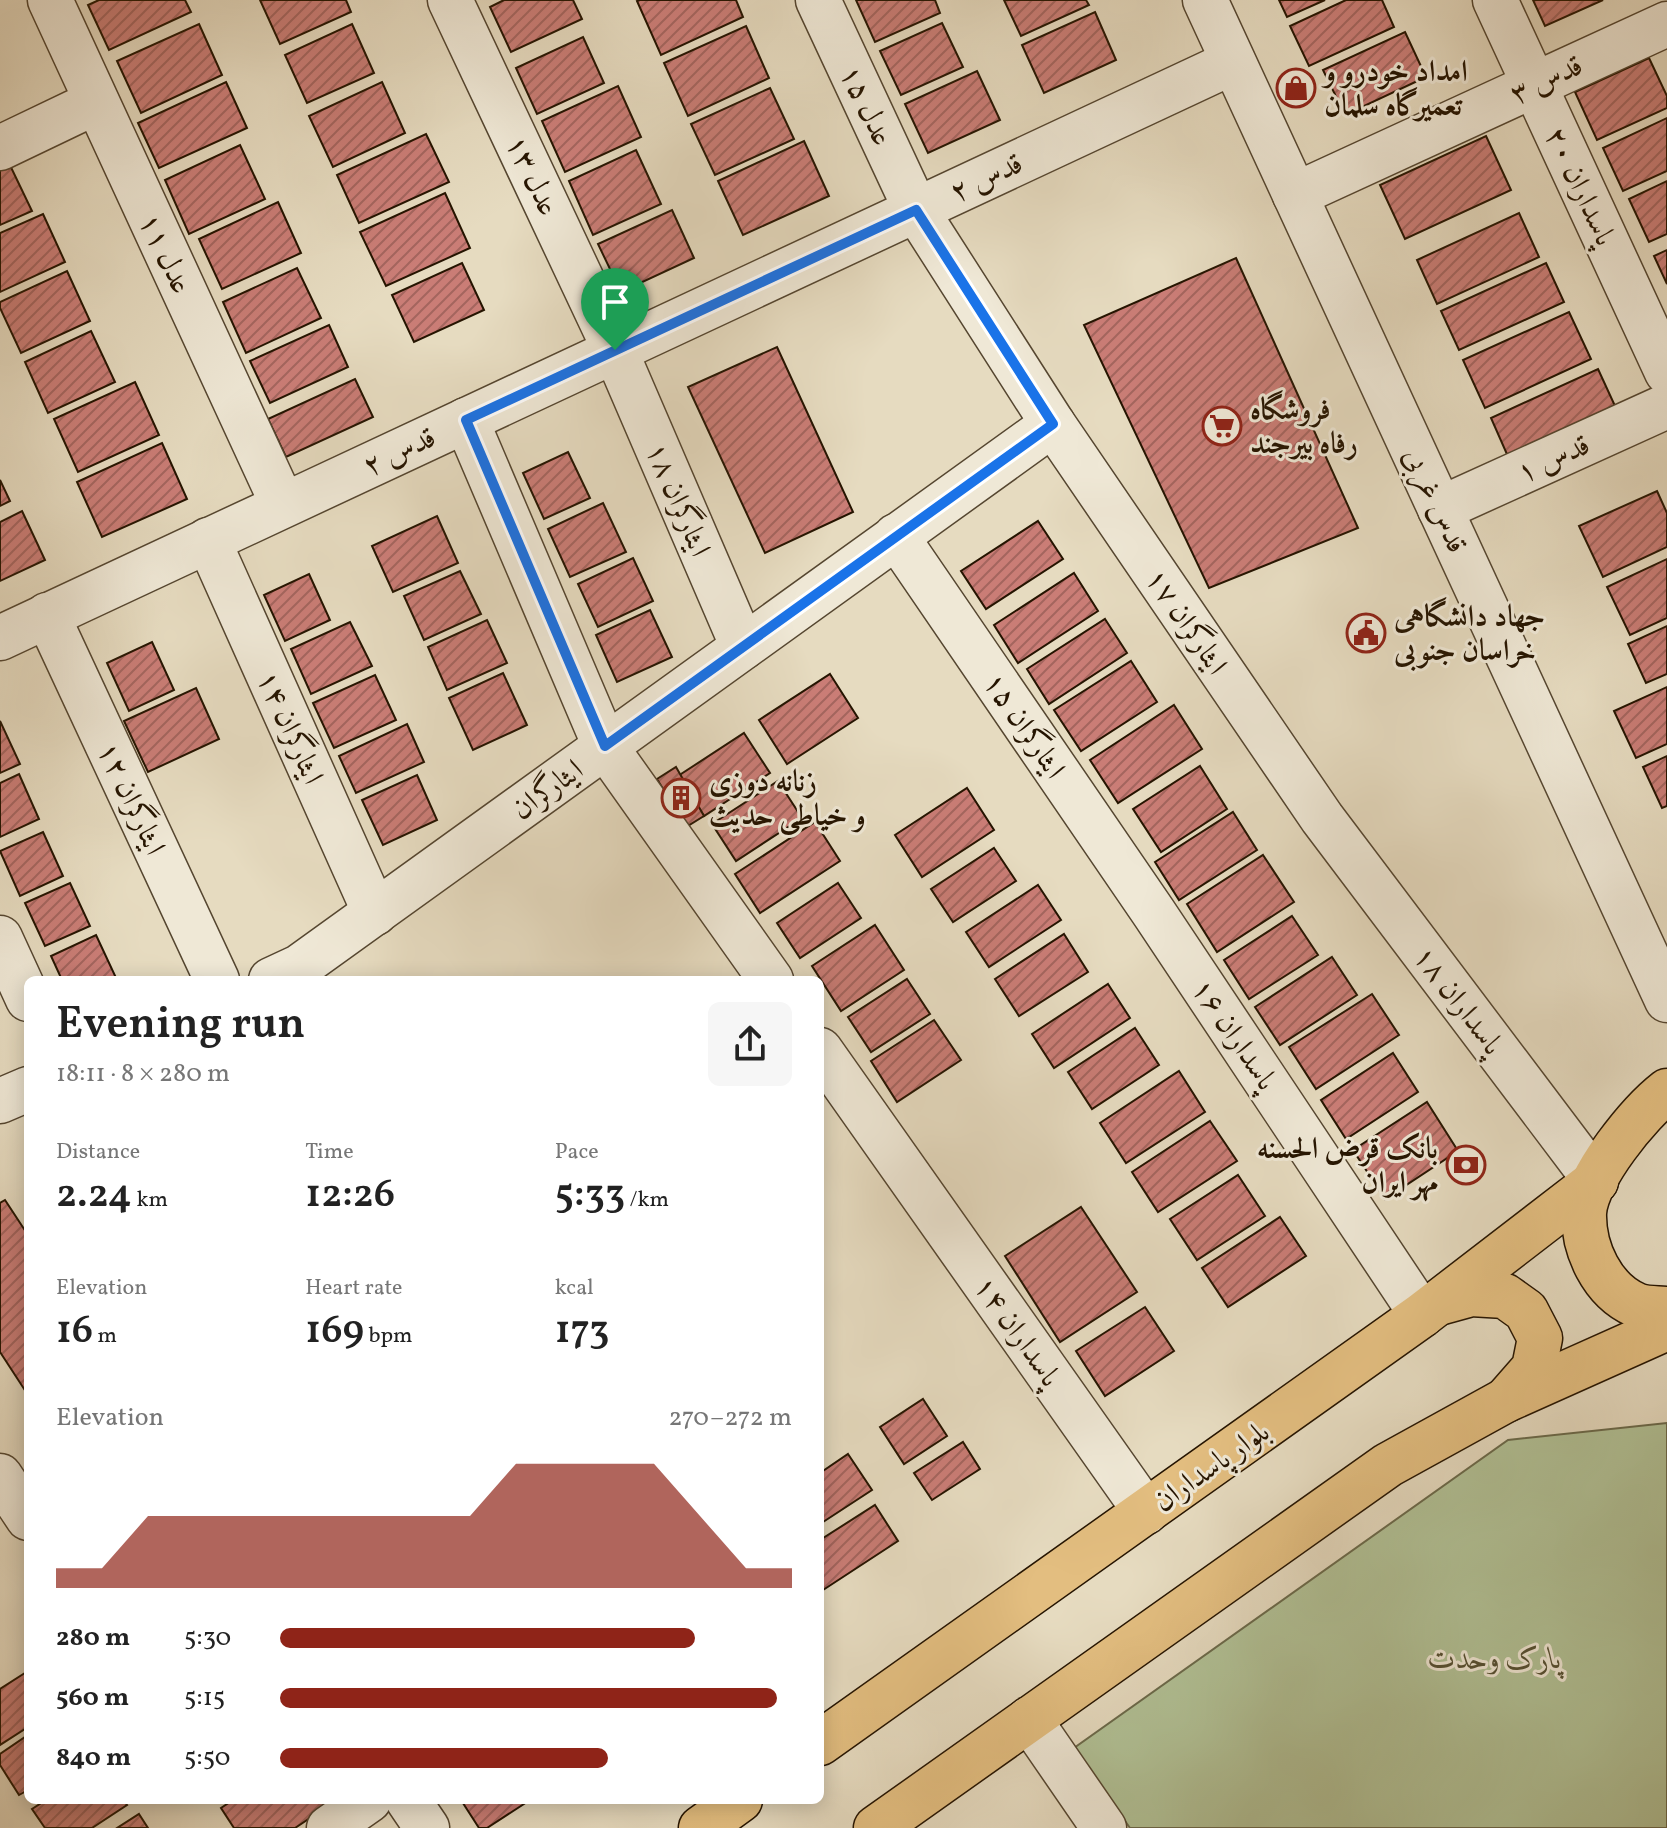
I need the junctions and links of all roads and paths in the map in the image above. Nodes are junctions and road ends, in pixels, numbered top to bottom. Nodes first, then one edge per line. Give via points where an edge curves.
1 (50, 0) edge
2 (450, 0) edge
3 (818, 0) edge
4 (1205, 0) edge
5 (1495, 0) edge
6 (1667, 24) edge
7 (1233, 62) junction
8 (1534, 85) junction
9 (96, 102) junction
10 (0, 148) edge
11 (1295, 195) junction
12 (916, 210) junction
13 (615, 350) junction
14 (1667, 372) edge
15 (1667, 406) edge
16 (466, 420) junction
17 (1053, 424) junction
18 (283, 505) junction
19 (1440, 509) junction
20 (896, 536) junction
21 (208, 540) junction
22 (47, 615) junction
23 (0, 638) edge
24 (743, 647) junction
25 (605, 746) junction
26 (1322, 818) joint
27 (375, 913) junction
28 (1154, 913) joint
29 (0, 938) edge
30 (215, 976) edge
31 (293, 976) edge
32 (768, 976) edge
33 (24, 990) edge
34 (1667, 1000) edge
35 (824, 1056) edge
36 (24, 1091) edge
37 (1667, 1091) edge
38 (0, 1101) edge
39 (1596, 1181) junction
40 (1431, 1309) junction
41 (1667, 1309) edge
42 (1667, 1328) edge
43 (1506, 1400) junction
44 (0, 1476) edge
45 (24, 1512) edge
46 (1146, 1512) junction
47 (1029, 1719) junction
48 (824, 1731) edge
49 (363, 1804) edge
50 (411, 1804) edge
51 (734, 1804) edge
52 (329, 1828) edge
53 (427, 1828) edge
54 (701, 1828) edge
55 (876, 1828) edge
56 (1104, 1828) edge

1 - 9 street, عدل ۱۱
2 - 13 street, عدل ۱۳
3 - 12 street, عدل ۱۵
4 - 7 street, قدس غربی
5 - 8 street, پاسداران ۲۰
6 - 8 street, قدس ۳
7 - 11 street, قدس غربی
7 - 12 street, قدس ۲
8 - 11 street, قدس ۳
8 - 14 street, پاسداران ۲۰
9 - 10 street
9 - 18 street, عدل ۱۱
11 - 19 street, قدس غربی
12 - 13 street, قدس ۲
12 - 17 street, عدل ۱۵
13 - 16 street, قدس ۲
13 - 24 street, ایثارگران ۱۸
15 - 19 street, قدس ۱
16 - 18 street, قدس ۲
16 - 25 street
17 - 20 street, ایثارگران
17 - 26 street, ایثارگران ۱۷
18 - 21 street, قدس ۲
19 - 34 street, قدس غربی
20 - 24 street, ایثارگران
20 - 28 street, ایثارگران ۱۵
21 - 22 street, قدس ۲
21 - 27 street, ایثارگران ۱۴
22 - 23 street, قدس ۲
22 - 30 street, ایثارگران ۱۲
24 - 25 street, ایثارگران
25 - 27 street, ایثارگران
25 - 32 street
26 - 39 street, پاسداران ۱۸
27 - 31 street, ایثارگران
28 - 40 street, پاسداران ۱۶
29 - 33 street
35 - 46 street, پاسداران ۱۴
36 - 38 street
37 - 39 main road via 1612,1152
39 - 40 main road, بلوار پاسداران
39 - 41 main road via 1584,1211 1591,1258 1605,1282 1637,1306
40 - 43 main road via 1471,1294 1505,1296 1526,1311 1540,1338 1534,1368
40 - 46 main road, بلوار پاسداران
42 - 43 main road
43 - 47 main road via 1388,1465
44 - 45 street
46 - 48 main road, بلوار پاسداران
47 - 55 main road
47 - 56 street
49 - 52 street
50 - 53 street
51 - 54 main road

